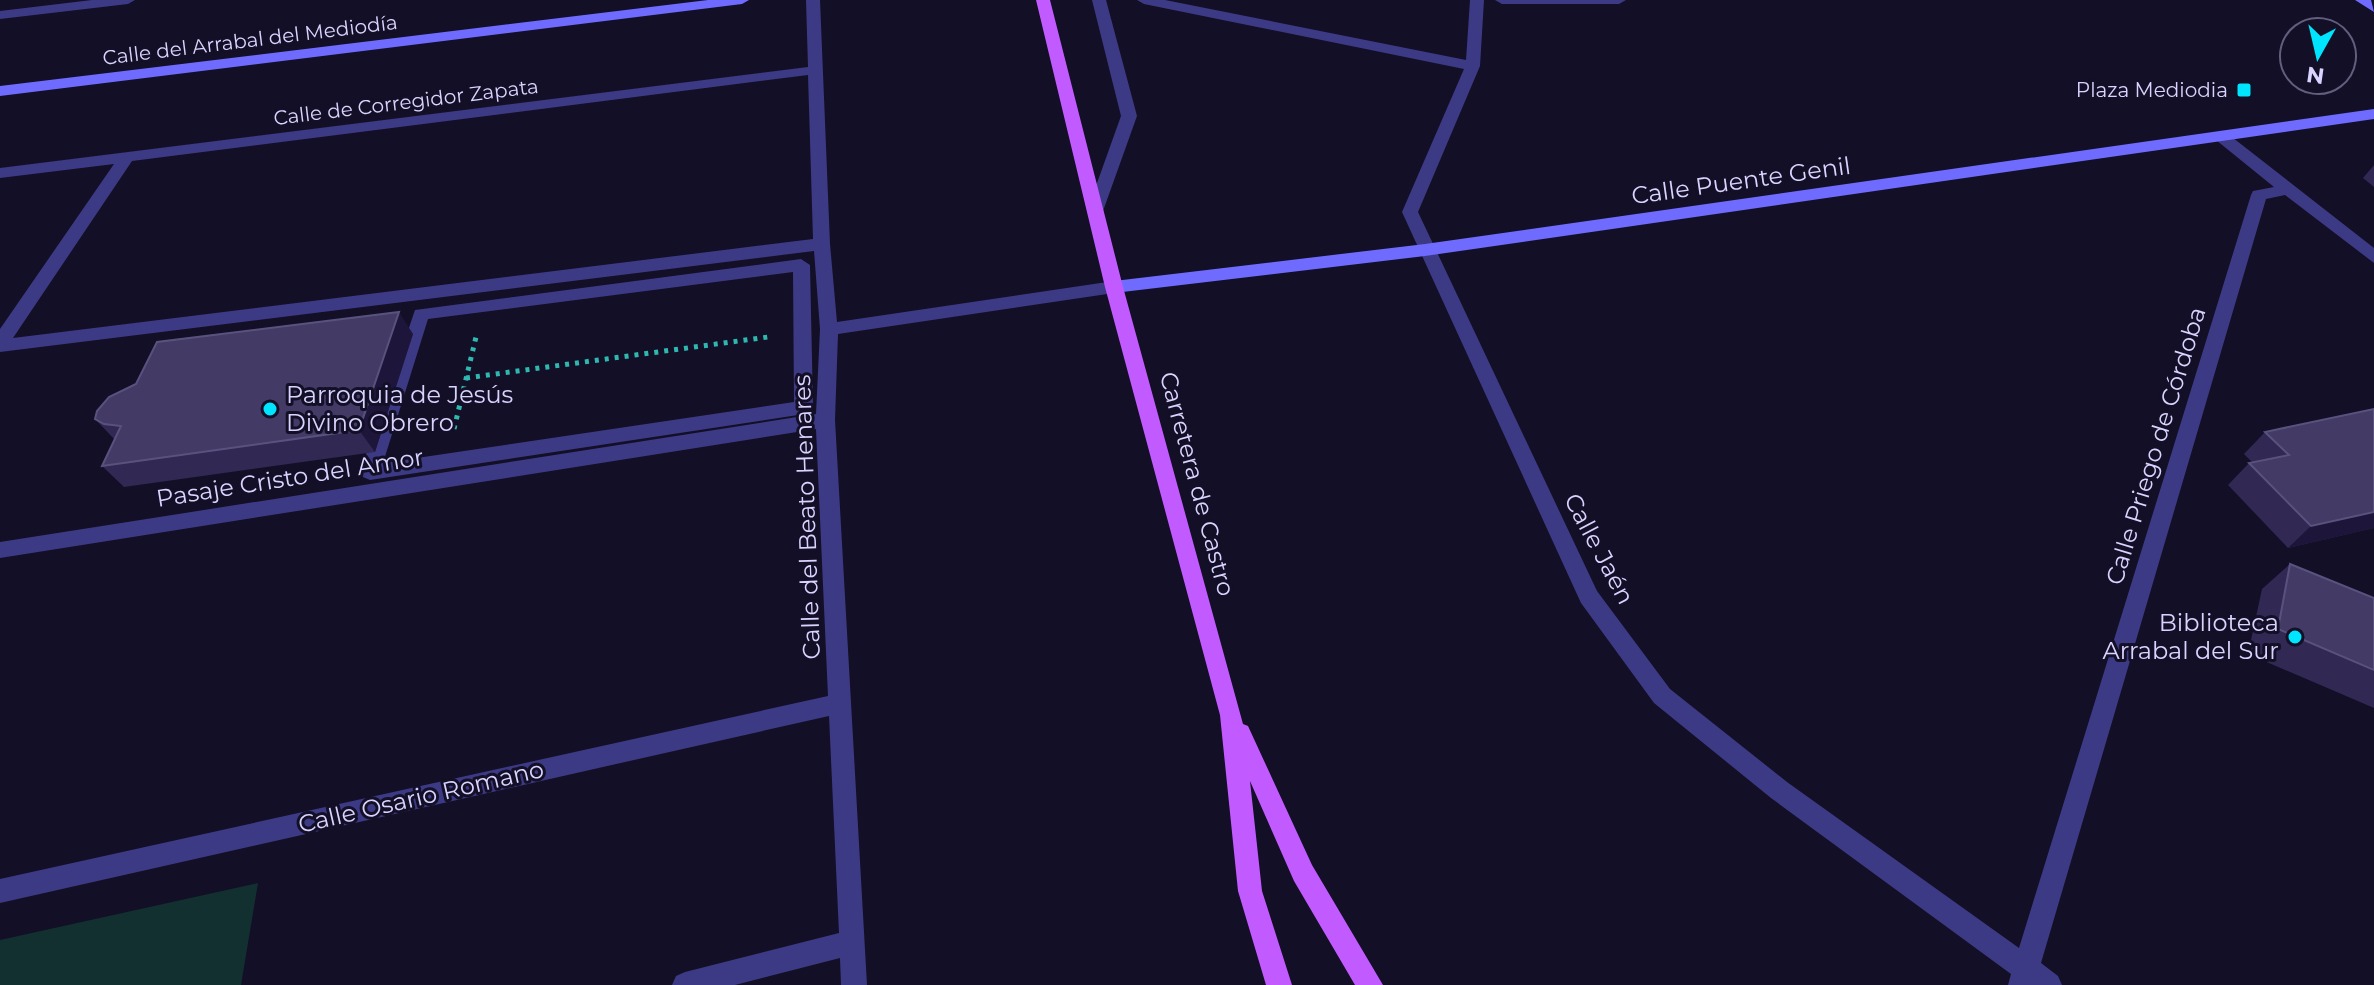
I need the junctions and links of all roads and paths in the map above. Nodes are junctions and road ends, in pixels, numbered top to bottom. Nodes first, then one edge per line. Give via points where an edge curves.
1 (128, 0) edge
2 (742, 0) edge
3 (813, 0) edge
4 (1043, 0) edge
5 (1099, 0) edge
6 (1144, 0) edge
7 (1477, 0) edge
8 (1502, 0) edge
9 (1619, 0) edge
10 (2362, 0) edge
11 (2374, 8) edge
12 (0, 15) edge
13 (1473, 66) junction
14 (816, 70) junction
15 (0, 91) edge
16 (2374, 114) edge
17 (2222, 137) junction
18 (126, 158) junction
19 (0, 173) edge
20 (2287, 189) junction
21 (1095, 211) junction
22 (822, 244) junction
23 (1425, 250) junction
24 (2374, 257) edge
25 (1114, 287) junction
26 (483, 306) junction
27 (829, 329) junction
28 (802, 332) junction
29 (0, 345) edge
30 (466, 378) junction
31 (825, 420) junction
32 (447, 461) junction
33 (0, 550) edge
34 (841, 703) junction
35 (1231, 715) junction
36 (0, 891) edge
37 (852, 942) junction
38 (2023, 977) edge
39 (685, 985) edge
40 (854, 985) edge
41 (1279, 985) edge
42 (1370, 985) edge
43 (2049, 985) edge

1 - 12 street
2 - 15 street, Calle del Arrabal del Mediodía
3 - 14 street, Calle del Beato Henares
4 - 21 main road, Carretera de Castro
5 - 21 street via 1129,116
6 - 13 street
7 - 13 street, Calle Jaén
8 - 9 street
10 - 11 street
13 - 23 street, Calle Jaén via 1410,212
14 - 18 street, Calle de Corregidor Zapata
14 - 22 street, Calle del Beato Henares
16 - 17 street, Calle Puente Genil
17 - 20 street
17 - 23 street, Calle Puente Genil
18 - 19 street, Calle de Corregidor Zapata
18 - 29 street
20 - 24 street
20 - 38 street, Calle Priego de Córdoba via 2259,195
21 - 25 main road, Carretera de Castro
22 - 27 street, Calle del Beato Henares
22 - 29 street
23 - 25 street, Calle Puente Genil
23 - 38 street, Calle Jaén via 1589,597 1662,696
25 - 27 street
25 - 35 main road, Carretera de Castro
26 - 28 street via 801,265
26 - 30 path
26 - 32 street via 421,314 370,472
27 - 31 street, Calle del Beato Henares
28 - 30 path
28 - 32 street via 804,408
30 - 32 path
31 - 33 street, Pasaje Cristo del Amor
31 - 34 street, Calle del Beato Henares
34 - 36 street, Calle Osario Romano
34 - 37 street, Calle del Beato Henares
35 - 41 main road, Carretera de Castro via 1250,891
35 - 42 main road via 1303,873
37 - 39 street
37 - 40 street, Calle del Beato Henares
38 - 43 street, Calle Jaén

